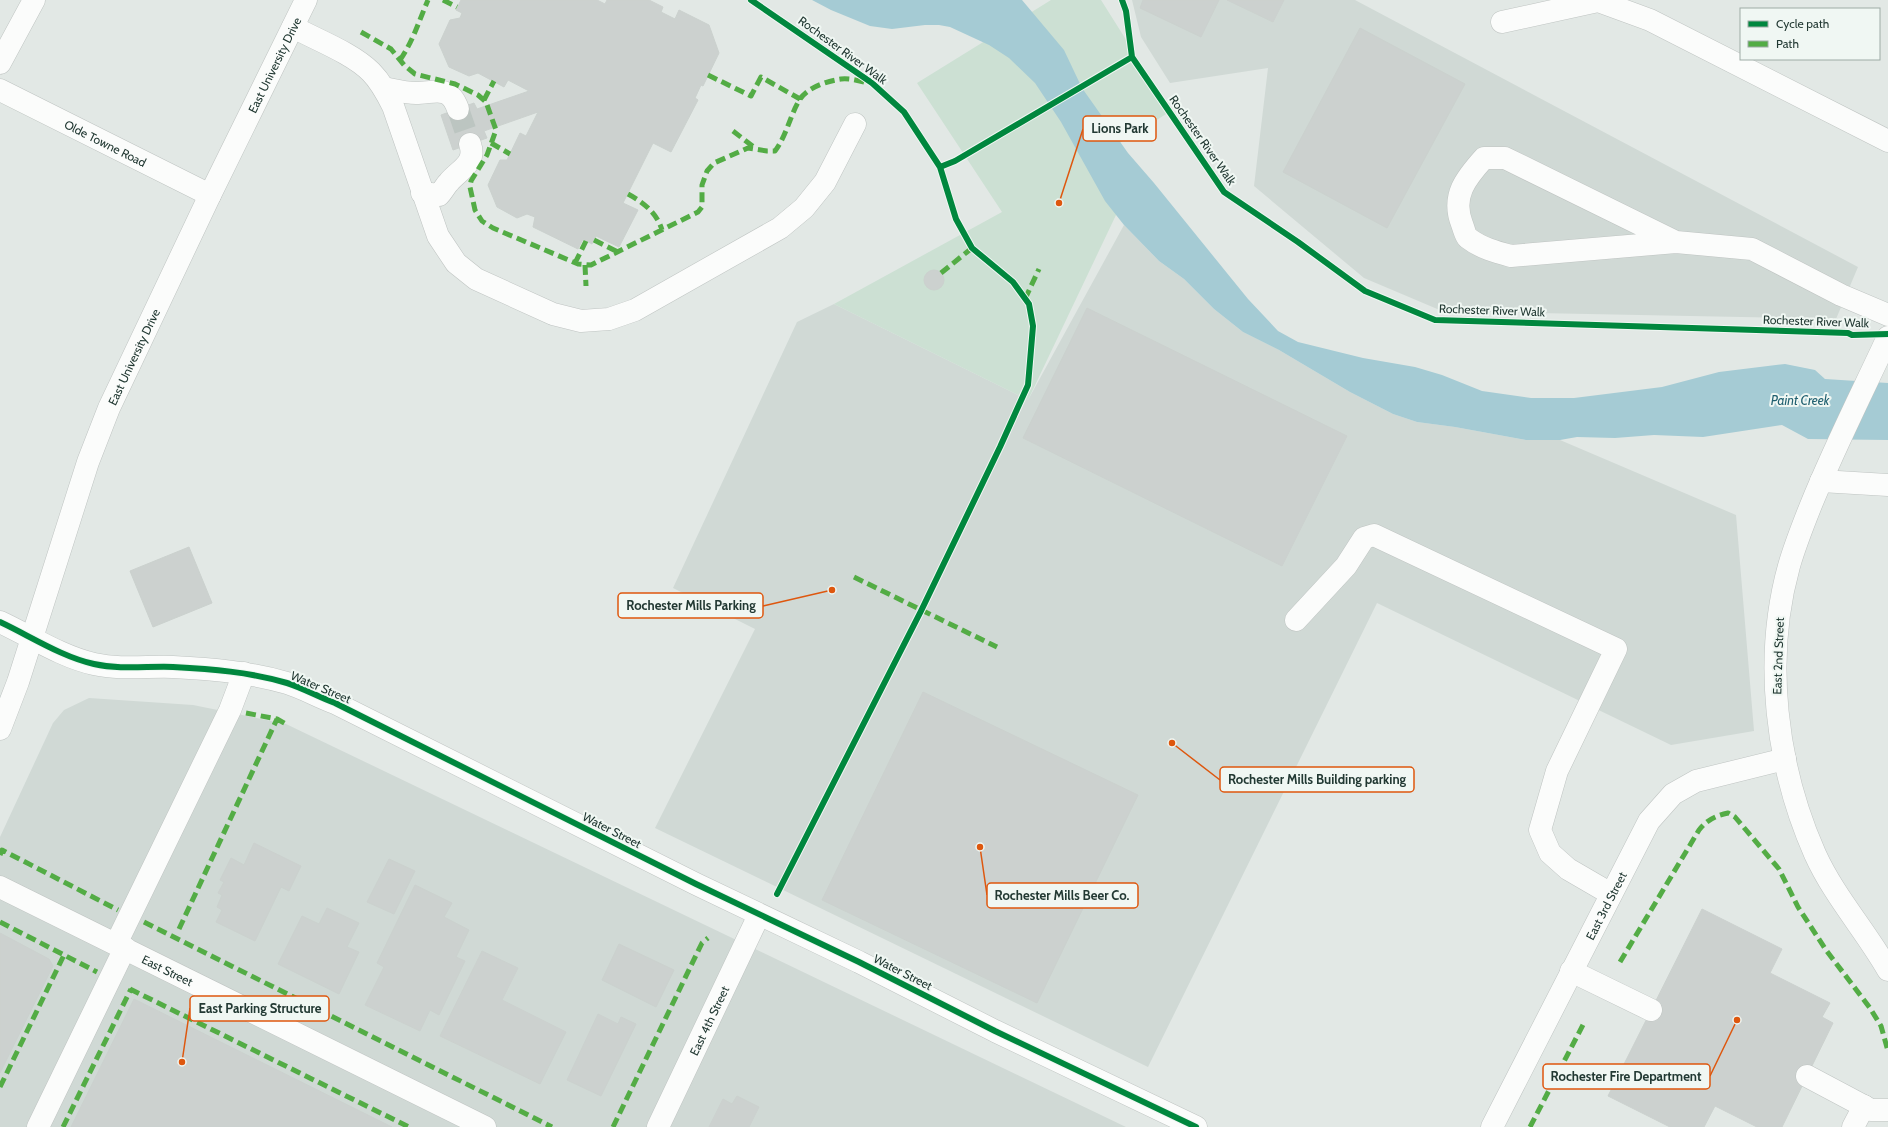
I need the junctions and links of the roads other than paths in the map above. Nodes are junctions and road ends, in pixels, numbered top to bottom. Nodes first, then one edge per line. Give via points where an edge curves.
1 (34, 0) edge
2 (306, 0) edge
3 (1502, 22) dead end
4 (293, 27) junction
5 (0, 63) edge
6 (384, 88) junction
7 (0, 90) edge
8 (458, 109) tunnel mouth
9 (855, 124) dead end
10 (1888, 141) edge
11 (470, 144) tunnel mouth
12 (422, 193) junction
13 (210, 195) junction
14 (1676, 242) junction
15 (1888, 315) edge
16 (1888, 337) edge
17 (1821, 481) junction
18 (1888, 485) edge
19 (1296, 620) dead end
20 (0, 622) edge
21 (32, 637) junction
22 (244, 673) junction
23 (0, 729) edge
24 (1785, 759) junction
25 (0, 887) edge
26 (1612, 894) junction
27 (759, 915) junction
28 (121, 946) junction
29 (1888, 970) edge
30 (1571, 972) junction
31 (1651, 1010) dead end
32 (1807, 1076) dead end
33 (1864, 1106) junction
34 (1888, 1110) edge
35 (38, 1127) edge
36 (485, 1127) edge
37 (658, 1127) edge
38 (1196, 1127) edge
39 (1492, 1127) edge
40 (1853, 1127) edge

1 - 5 street
2 - 4 street, East University Drive
3 - 10 street via 1598,1 1650,20
4 - 6 street via 350,56 371,72
4 - 13 street, East University Drive
6 - 8 street via 416,93 440,91 448,94
6 - 12 street via 393,106
7 - 13 street, Olde Towne Road
9 - 12 street via 825,182 804,208 780,228 635,310 609,319 580,321 553,314 476,279 456,263 438,236
11 - 12 street via 472,150 467,166 449,182 440,195
13 - 21 street, East University Drive via 109,408 86,469
14 - 14 street via 1506,158 1484,158 1460,189 1458,214 1467,237 1486,249 1511,256
14 - 15 street via 1752,249 1841,295
16 - 17 street, East 2nd Street
17 - 18 street
17 - 24 street, East 2nd Street via 1789,565 1777,627 1777,695
19 - 26 street via 1346,566 1364,538 1374,535 1616,649 1557,771 1540,830 1550,853 1568,869
20 - 21 street, Water Street
21 - 22 street, Water Street via 70,656 95,664 139,668 168,666
21 - 23 street, East University Drive
22 - 27 street, Water Street via 289,683 335,703
22 - 28 street via 230,710
24 - 26 street, East 3rd Street via 1696,781 1673,794 1649,822
24 - 29 street, East 2nd Street via 1816,854 1843,904
25 - 28 street, East Street
26 - 30 street, East 3rd Street
27 - 37 street, East 4th Street
27 - 38 street, Water Street
28 - 35 street
28 - 36 street, East Street
30 - 31 street
30 - 39 street, East 3rd Street
32 - 33 street
33 - 34 street via 1871,1110
33 - 40 street

